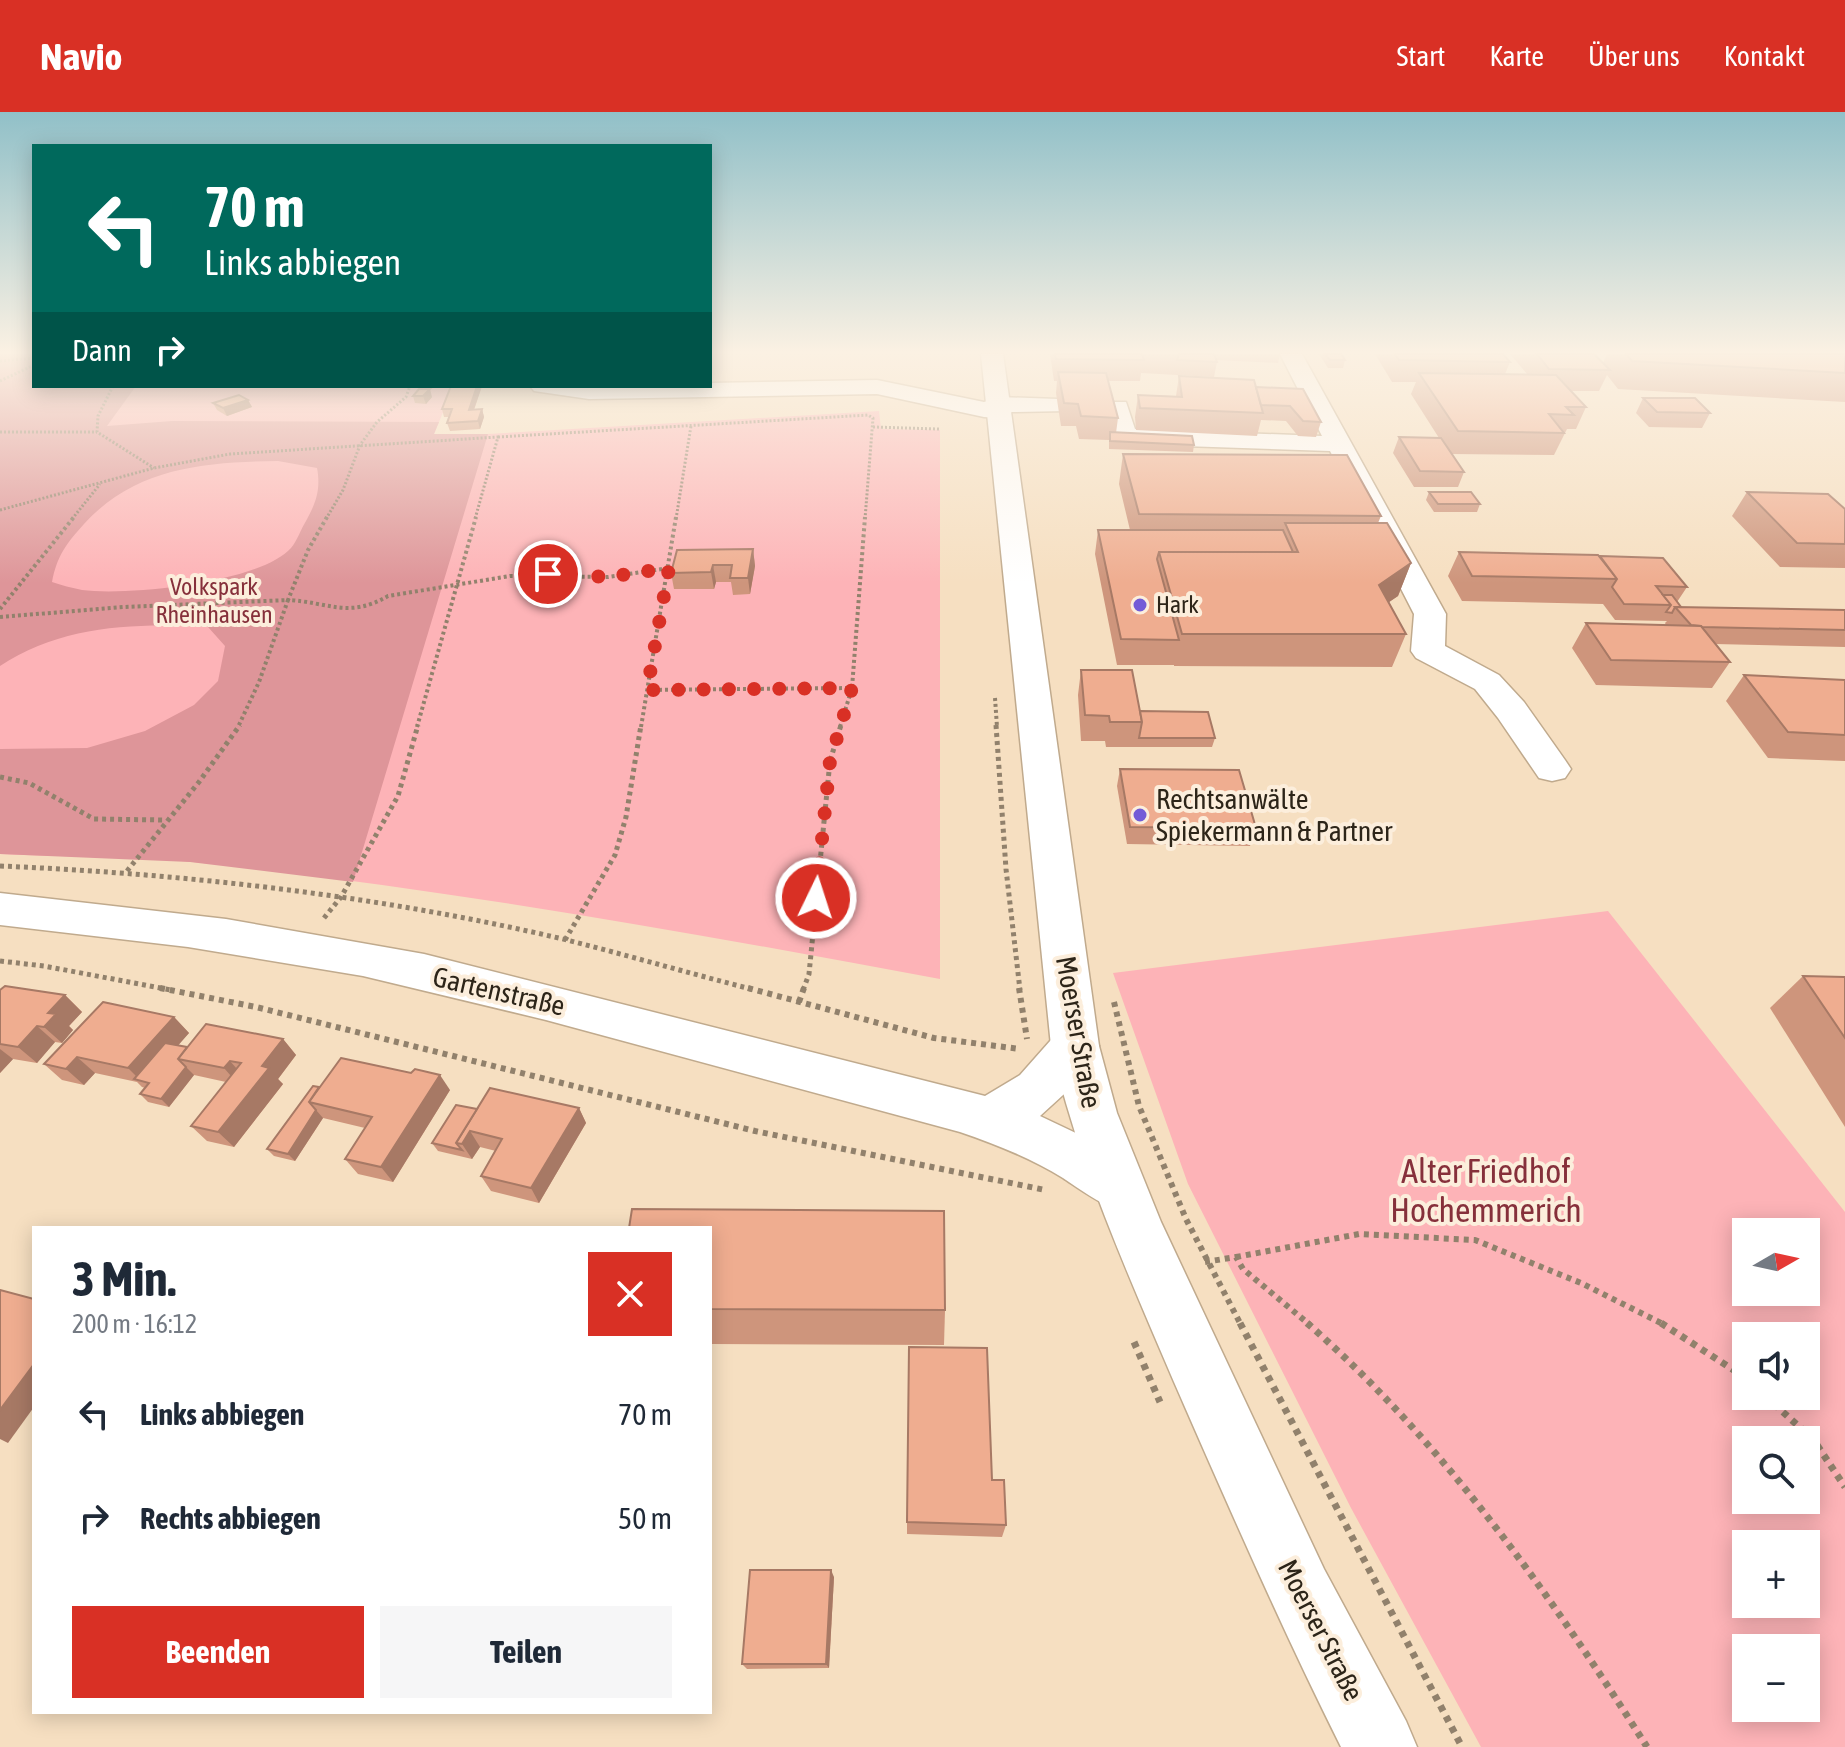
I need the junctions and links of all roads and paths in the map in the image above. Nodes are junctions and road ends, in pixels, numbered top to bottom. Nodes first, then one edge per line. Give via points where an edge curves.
1 (371, 430) edge
2 (616, 430) edge
3 (690, 430) edge
4 (873, 430) edge
5 (1001, 430) edge
6 (1124, 430) edge
7 (1332, 430) edge
8 (0, 432) edge
9 (97, 432) joint
10 (498, 437) junction
11 (1339, 444) junction
12 (360, 445) junction
13 (154, 468) junction
14 (101, 483) junction
15 (0, 510) edge
16 (669, 568) junction
17 (457, 584) junction
18 (288, 600) junction
19 (0, 609) edge
20 (0, 617) edge
21 (852, 688) junction
22 (647, 690) junction
23 (1552, 769) dead end
24 (0, 777) edge
25 (165, 820) junction
26 (0, 866) edge
27 (126, 871) junction
28 (341, 897) junction
29 (0, 909) edge
30 (565, 940) junction
31 (302, 947) junction
32 (0, 961) edge
33 (1111, 989) dead end
34 (799, 1002) junction
35 (1052, 1048) junction
36 (988, 1119) junction
37 (1117, 1185) junction
38 (1051, 1190) dead end
39 (1236, 1257) junction
40 (1207, 1263) junction
41 (1732, 1369) edge
42 (1781, 1410) edge
43 (1845, 1487) edge
44 (1380, 1747) edge
45 (1462, 1747) edge
46 (1647, 1747) edge

1 - 12 path
2 - 10 path
3 - 16 path
4 - 21 path
5 - 35 street, Moerser Straße
6 - 11 street via 1124,436
7 - 11 street
8 - 9 path
9 - 13 path
10 - 12 path
10 - 17 path
11 - 23 street via 1430,614 1428,651 1487,682
12 - 13 path via 230,454
12 - 18 path
13 - 14 path
14 - 15 path
14 - 19 path
16 - 17 path via 608,577 510,576
16 - 22 path
17 - 18 path via 388,596 351,612
17 - 28 path via 398,796
18 - 20 path
18 - 25 path via 241,722 206,775
21 - 22 path
21 - 34 path via 830,761 809,974
22 - 30 path via 615,855
24 - 25 path via 29,783 94,819
25 - 27 path
26 - 27 path
27 - 28 path
28 - 30 path
28 - 31 path
29 - 31 street, Gartenstraße
30 - 34 path
31 - 36 street, Gartenstraße via 530,997
32 - 38 path via 256,1007 755,1131
33 - 40 path via 1139,1106
34 - 35 path via 934,1038
35 - 36 street via 1059,1070 1022,1104
35 - 37 street, Moerser Straße via 1092,1113
36 - 37 street, Gartenstraße via 1089,1164
37 - 44 street, Moerser Straße via 1300,1593
39 - 40 path
39 - 41 path via 1359,1234 1475,1240 1664,1324
39 - 46 path via 1243,1269 1318,1332 1498,1528 1585,1647
40 - 45 path
42 - 43 path via 1813,1439

